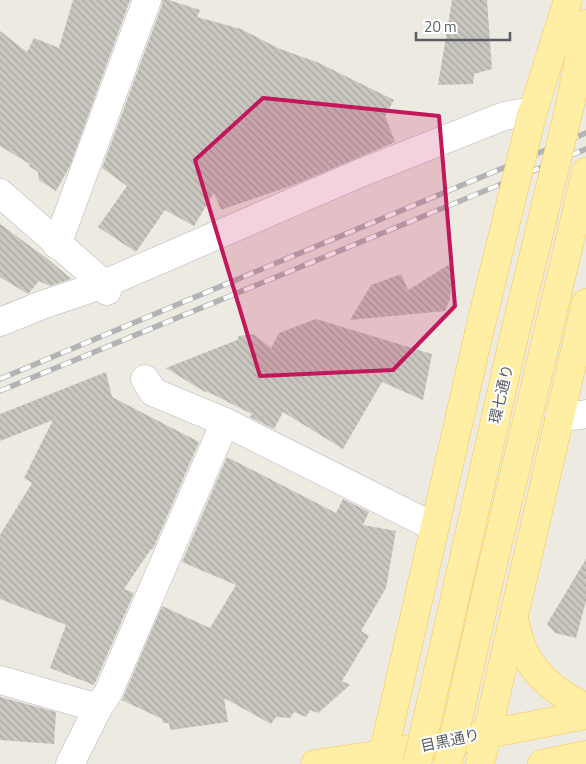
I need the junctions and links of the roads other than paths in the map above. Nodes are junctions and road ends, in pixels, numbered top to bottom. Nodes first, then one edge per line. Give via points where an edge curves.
1 (147, 0) edge
2 (568, 0) edge
3 (586, 24) edge
4 (533, 111) junction
5 (586, 172) edge
6 (0, 193) edge
7 (57, 244) junction
8 (106, 288) junction
9 (586, 303) edge
10 (0, 322) edge
11 (145, 379) dead end
12 (586, 414) edge
13 (558, 418) junction
14 (225, 422) junction
15 (434, 528) junction
16 (514, 618) junction
17 (0, 680) edge
18 (586, 707) edge
19 (98, 708) junction
20 (586, 715) edge
21 (487, 733) junction
22 (586, 755) edge
23 (382, 759) edge
24 (70, 764) edge
25 (314, 764) edge
26 (417, 764) edge
27 (448, 764) edge
28 (480, 764) edge
29 (542, 764) edge

1 - 7 street
2 - 4 main road
3 - 26 main road, 環七通り, bridge
4 - 8 street via 504,116 358,174
4 - 15 main road, bridge
5 - 27 main road, 環七通り, bridge
6 - 7 street
7 - 8 street
8 - 10 street via 42,305
9 - 13 main road
11 - 14 street via 154,392
12 - 13 street
13 - 16 main road
14 - 15 street
14 - 19 street via 108,693
15 - 23 main road
16 - 18 main road via 531,664 564,696
16 - 21 main road
17 - 19 street
19 - 24 street
20 - 21 main road, 目黒通り
21 - 23 main road, 目黒通り
21 - 28 main road
22 - 29 main road
23 - 25 main road, 目黒通り

